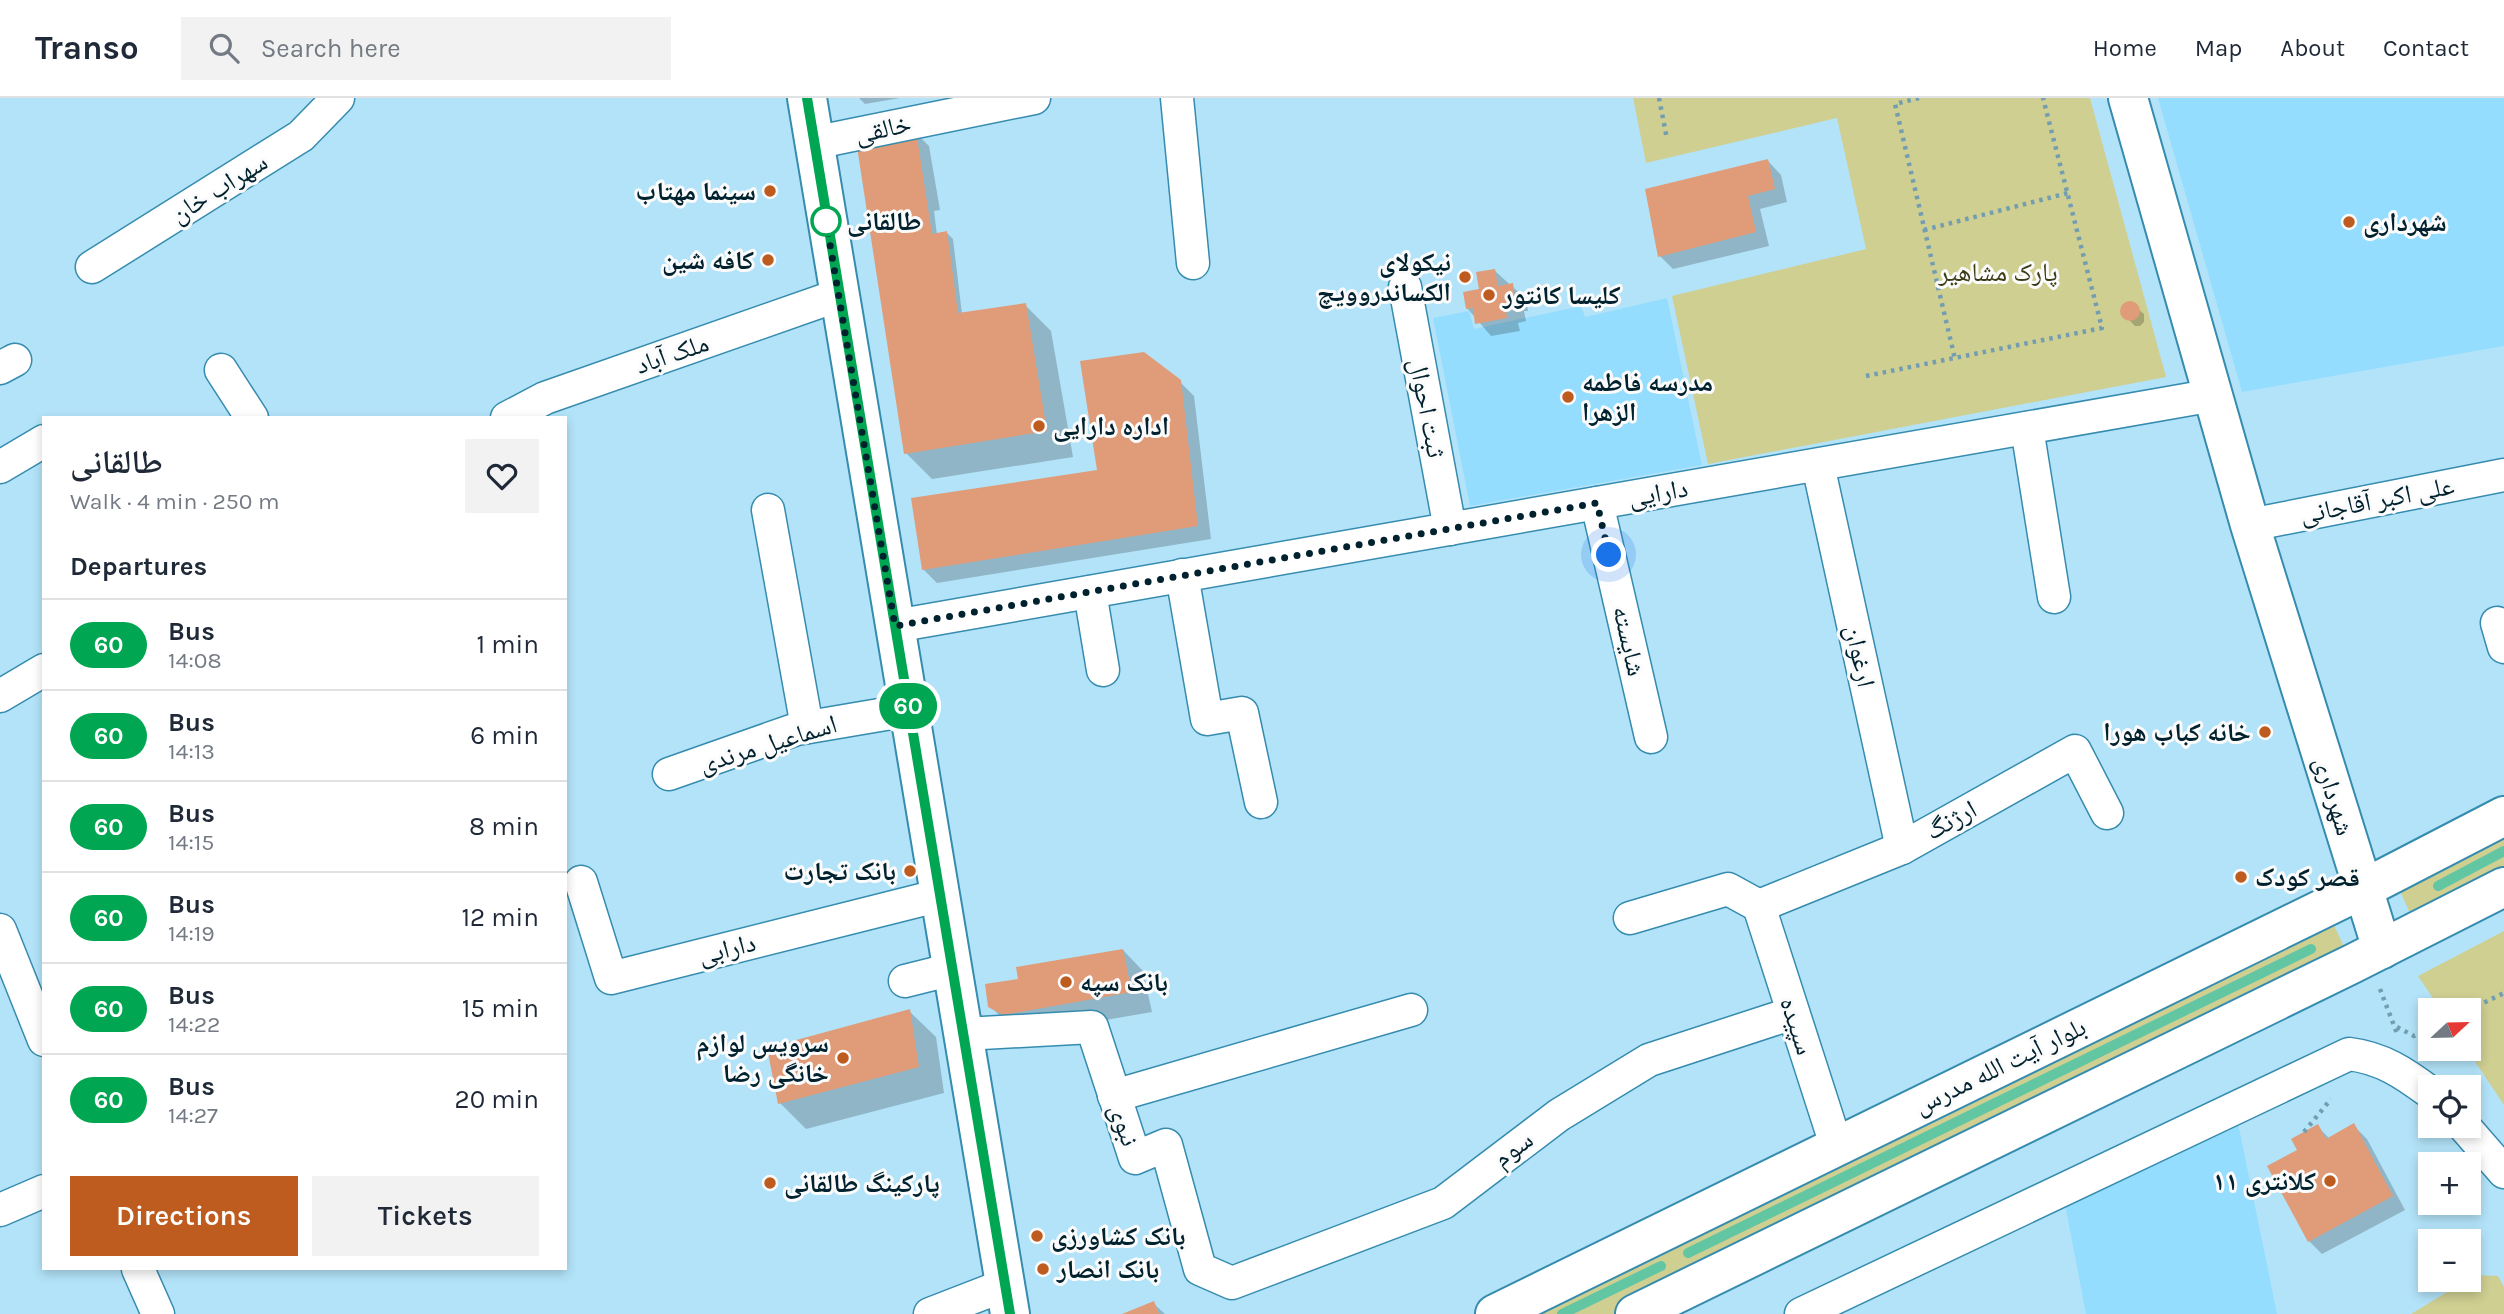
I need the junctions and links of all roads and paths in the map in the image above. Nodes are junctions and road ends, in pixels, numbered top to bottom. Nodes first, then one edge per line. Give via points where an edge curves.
1 (338, 98) edge
2 (807, 98) edge
3 (1034, 98) edge
4 (1177, 98) edge
5 (1659, 98) edge
6 (1919, 98) edge
7 (2042, 98) edge
8 (2128, 98) edge
9 (1668, 139) dead end
10 (813, 144) junction
11 (2068, 193) junction
12 (1924, 230) junction
13 (1193, 263) dead end
14 (92, 267) dead end
15 (1405, 287) dead end
16 (839, 295) junction
17 (1955, 359) junction
18 (221, 370) dead end
19 (1866, 376) dead end
20 (2214, 395) junction
21 (251, 416) edge
22 (511, 416) edge
23 (2027, 428) junction
24 (42, 442) edge
25 (1818, 464) junction
26 (0, 467) edge
27 (2504, 475) edge
28 (1597, 503) junction
29 (768, 510) dead end
30 (2249, 525) junction
31 (1450, 528) junction
32 (1182, 575) junction
33 (1090, 592) junction
34 (2054, 597) dead end
35 (895, 626) junction
36 (1103, 670) dead end
37 (42, 671) edge
38 (0, 696) edge
39 (909, 710) junction
40 (807, 727) junction
41 (1651, 737) dead end
42 (669, 774) dead end
43 (1261, 802) dead end
44 (2107, 813) dead end
45 (2504, 816) edge
46 (1902, 848) junction
47 (581, 882) dead end
48 (2504, 887) edge
49 (2363, 889) junction
50 (941, 895) junction
51 (1759, 906) junction
52 (1630, 918) dead end
53 (0, 930) edge
54 (2379, 965) junction
55 (953, 969) junction
56 (905, 981) dead end
57 (2504, 993) edge
58 (2482, 1004) edge
59 (1411, 1010) dead end
60 (1793, 1013) junction
61 (964, 1034) junction
62 (2418, 1034) edge
63 (42, 1035) edge
64 (2418, 1084) edge
65 (1114, 1096) junction
66 (2474, 1138) edge
67 (1836, 1146) junction
68 (2504, 1172) edge
69 (42, 1192) edge
70 (0, 1210) edge
71 (149, 1273) edge
72 (1232, 1283) joint
73 (1007, 1300) edge
74 (158, 1314) edge
75 (930, 1314) edge
76 (1495, 1314) edge
77 (1635, 1314) edge
78 (1801, 1314) edge

1 - 14 street, سهراب خان via 300,136
2 - 10 main road
3 - 10 street, خالقی
4 - 13 street
5 - 9 path
6 - 12 path via 1895,104
7 - 11 path
8 - 20 main road, شهرداری
10 - 16 main road
11 - 12 path
11 - 17 path via 2102,328
12 - 17 path
15 - 31 street, ثبت احوال
16 - 22 street, ملک آباد via 545,398
16 - 35 main road
17 - 19 path
18 - 21 street
20 - 23 street, دارایی
20 - 30 main road, شهرداری
23 - 25 street, دارایی
23 - 34 street
24 - 26 street
25 - 28 street, دارایی
25 - 46 street, ارغوان
27 - 30 street, علی اکبر آقاجانی
28 - 31 street, دارایی
28 - 41 street, شایسته
29 - 40 street
30 - 49 main road, شهرداری
31 - 32 street, دارایی
32 - 33 street, دارایی
32 - 43 street via 1207,719 1242,713
33 - 35 street, دارایی
33 - 36 street
35 - 39 main road
37 - 38 street
39 - 40 street, اسماعیل مرندی
39 - 50 main road
40 - 42 street, اسماعیل مرندی
44 - 46 street, ارژنگ via 2075,751
45 - 49 main road, بلوار آیت الله مدرس
46 - 51 street, ارژنگ
47 - 50 street, دارابی via 611,978
48 - 54 main road
49 - 54 main road, شهرداری
49 - 67 main road, بلوار آیت الله مدرس
50 - 55 main road
51 - 52 street via 1728,889
51 - 60 street, سپیده
53 - 63 street
54 - 62 path via 2396,1026
54 - 77 main road
55 - 56 street
55 - 61 main road
57 - 58 path
59 - 65 street
60 - 67 street, سپیده
60 - 72 street, سوم via 1650,1060 1559,1115 1443,1203
61 - 65 street, نبوی via 1092,1027
61 - 73 main road
64 - 78 street via 2390,1064 2349,1054
65 - 72 street, نبوی via 1135,1158 1166,1145 1200,1269
66 - 68 street
67 - 76 main road, بلوار آیت الله مدرس
69 - 70 street
71 - 74 street
73 - 75 street

